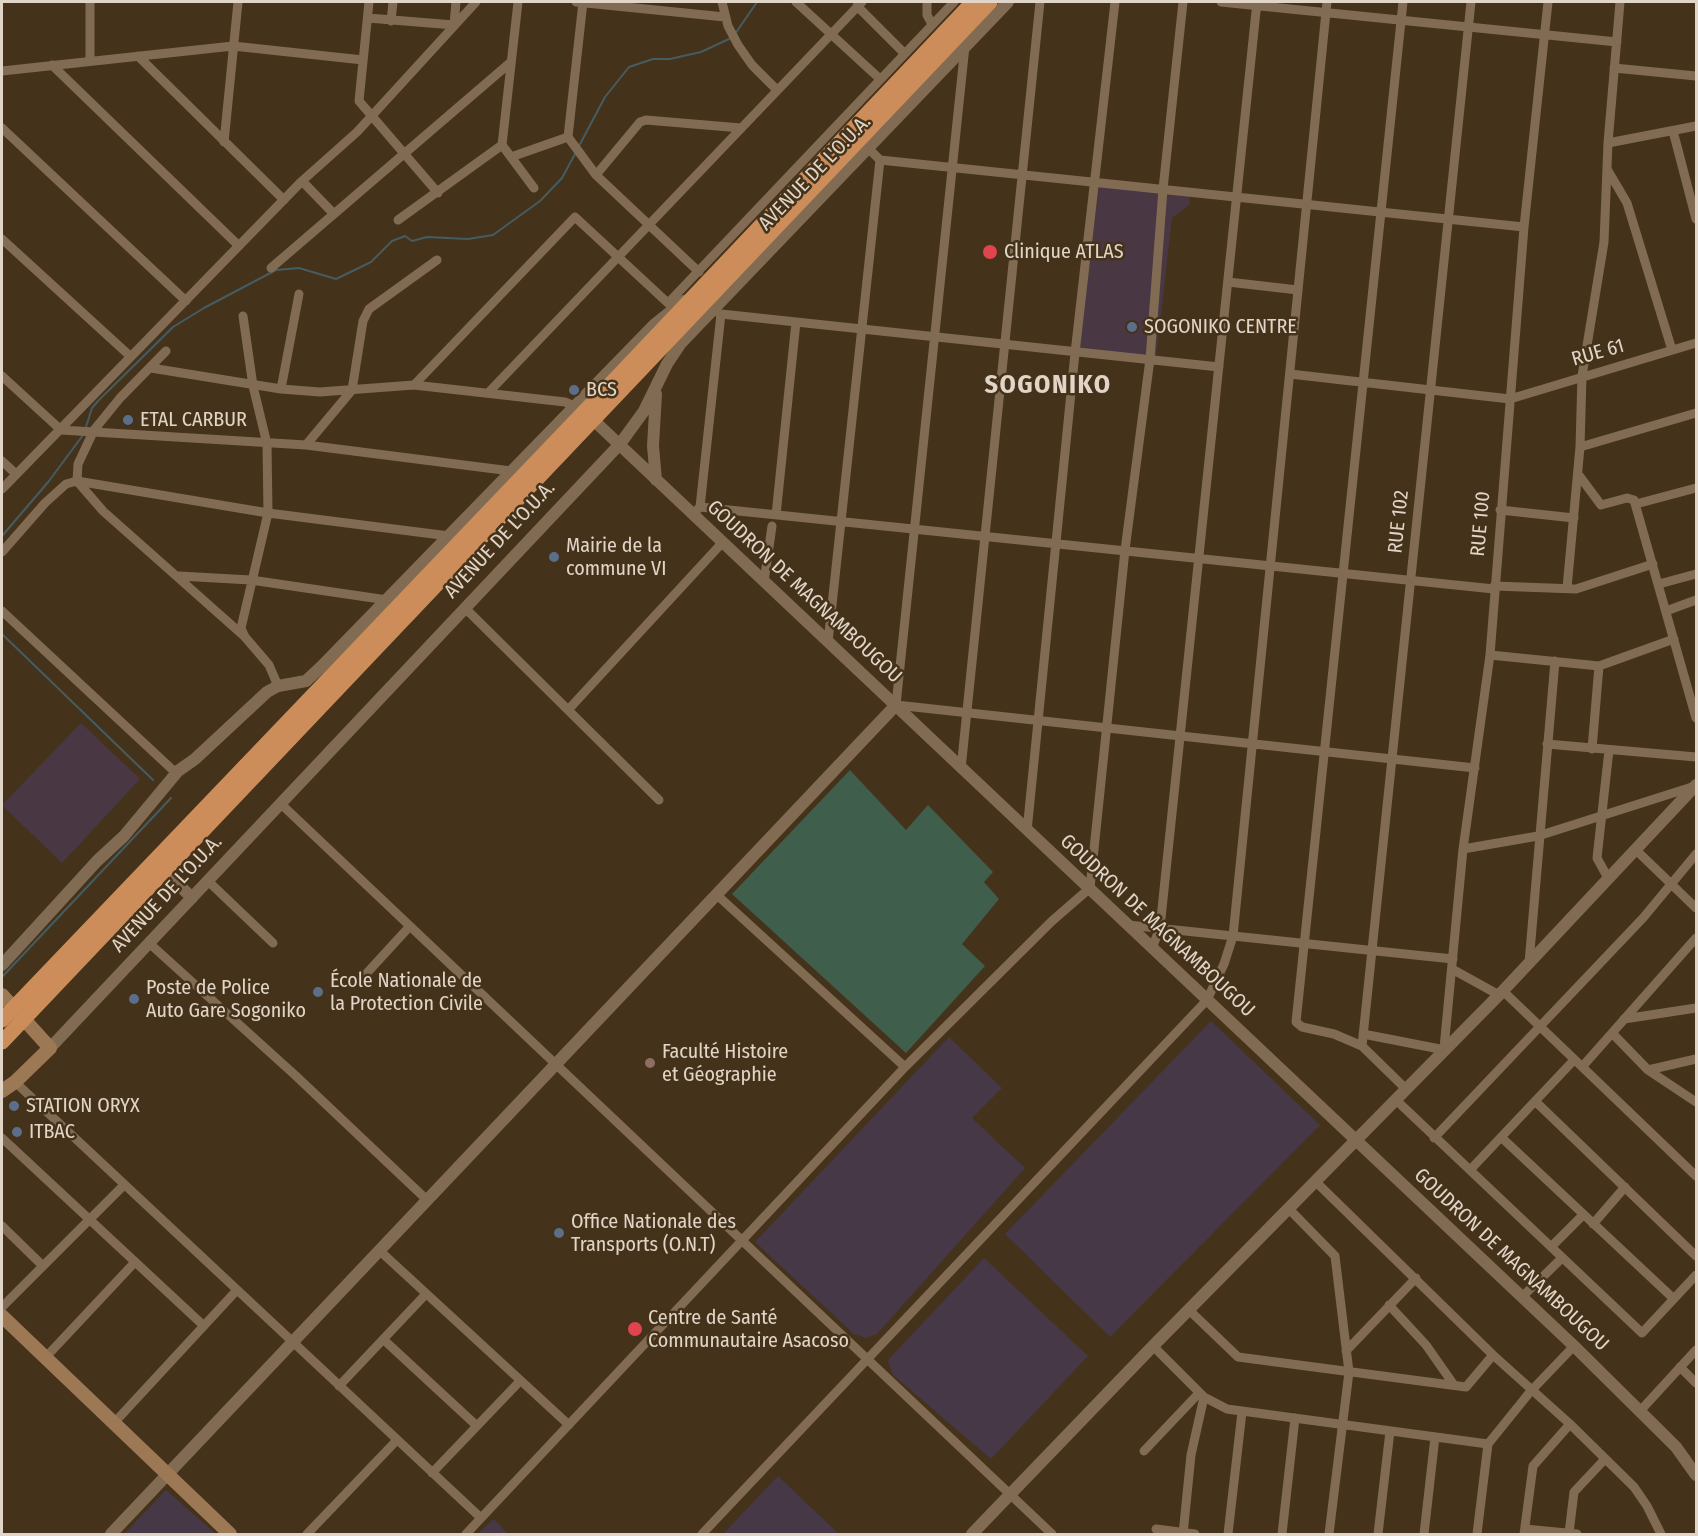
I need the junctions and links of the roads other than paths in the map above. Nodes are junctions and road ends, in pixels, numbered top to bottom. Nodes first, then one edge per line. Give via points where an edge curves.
1 (90, 2) edge
2 (238, 2) edge
3 (369, 2) edge
4 (393, 2) edge
5 (456, 2) edge
6 (476, 2) edge
7 (518, 2) edge
8 (576, 2) edge
9 (583, 2) edge
10 (722, 2) edge
11 (796, 2) edge
12 (927, 2) edge
13 (954, 2) edge
14 (973, 2) edge
15 (990, 2) edge
16 (1008, 2) edge
17 (1040, 2) edge
18 (1115, 2) edge
19 (1183, 2) edge
20 (1221, 2) edge
21 (1327, 2) edge
22 (1403, 2) edge
23 (1471, 2) edge
24 (1548, 2) edge
25 (1620, 2) edge
26 (1257, 3) edge
27 (860, 4) edge
28 (1326, 12) junction
29 (368, 18) junction
30 (1401, 20) junction
31 (391, 21) junction
32 (727, 21) junction
33 (932, 24) junction
34 (454, 25) junction
35 (1469, 27) junction
36 (832, 33) junction
37 (1545, 36) junction
38 (1617, 42) junction
39 (233, 46) junction
40 (965, 46) junction
41 (904, 53) junction
42 (138, 56) junction
43 (363, 60) junction
44 (90, 61) junction
45 (511, 62) junction
46 (52, 65) junction
47 (1614, 68) junction
48 (2, 71) edge
49 (1696, 76) edge
50 (880, 79) junction
51 (777, 90) junction
52 (371, 117) junction
53 (1696, 126) edge
54 (2, 128) edge
55 (741, 128) junction
56 (1673, 131) junction
57 (567, 137) junction
58 (224, 142) junction
59 (1608, 142) junction
60 (502, 145) junction
61 (868, 148) junction
62 (403, 152) junction
63 (511, 157) junction
64 (880, 160) junction
65 (953, 167) junction
66 (1607, 170) junction
67 (596, 175) junction
68 (1022, 175) junction
69 (302, 181) junction
70 (1096, 182) junction
71 (534, 188) dead end
72 (1163, 189) junction
73 (438, 194) junction
74 (1237, 197) junction
75 (284, 200) junction
76 (1307, 204) junction
77 (1381, 212) junction
78 (333, 213) junction
79 (1449, 219) junction
80 (1696, 219) edge
81 (398, 220) dead end
82 (649, 225) junction
83 (1524, 227) junction
84 (2, 239) edge
85 (239, 246) junction
86 (618, 257) junction
87 (437, 260) dead end
88 (271, 268) dead end
89 (699, 272) junction
90 (1228, 282) junction
91 (1298, 290) junction
92 (299, 294) dead end
93 (186, 301) junction
94 (708, 305) junction
95 (670, 307) junction
96 (243, 316) dead end
97 (796, 322) junction
98 (862, 329) junction
99 (935, 337) junction
100 (1696, 343) edge
101 (1005, 344) junction
102 (1672, 350) junction
103 (165, 351) dead end
104 (1075, 353) junction
105 (130, 356) junction
106 (1150, 359) junction
107 (1219, 367) junction
108 (150, 368) junction
109 (1290, 374) junction
110 (2, 376) edge
111 (1582, 376) junction
112 (1363, 382) junction
113 (414, 385) junction
114 (253, 386) junction
115 (657, 387) junction
116 (281, 388) junction
117 (1431, 389) junction
118 (352, 390) junction
119 (488, 393) junction
120 (1510, 399) junction
121 (584, 412) junction
122 (1696, 413) edge
123 (64, 430) junction
124 (94, 430) junction
125 (267, 444) junction
126 (620, 444) junction
127 (306, 445) junction
128 (1580, 447) junction
129 (2, 461) edge
130 (512, 471) junction
131 (16, 474) junction
132 (1578, 474) junction
133 (657, 480) junction
134 (77, 481) junction
135 (1696, 488) edge
136 (2, 489) edge
137 (1636, 504) junction
138 (1500, 510) junction
139 (696, 511) junction
140 (268, 513) junction
141 (776, 515) junction
142 (1574, 518) junction
143 (841, 521) junction
144 (772, 526) dead end
145 (915, 529) junction
146 (449, 536) junction
147 (985, 536) junction
148 (722, 543) junction
149 (1058, 543) junction
150 (1125, 550) junction
151 (2, 552) edge
152 (1199, 557) junction
153 (1270, 564) junction
154 (1653, 564) junction
155 (1343, 572) junction
156 (1696, 574) edge
157 (179, 576) junction
158 (1411, 579) junction
159 (251, 580) junction
160 (764, 582) junction
161 (1659, 584) junction
162 (1494, 587) junction
163 (1567, 588) junction
164 (387, 600) junction
165 (1696, 600) edge
166 (465, 608) junction
167 (2, 611) edge
168 (1666, 611) junction
169 (244, 637) junction
170 (1674, 639) junction
171 (828, 642) junction
172 (1490, 655) junction
173 (1555, 661) junction
174 (1599, 666) junction
175 (1692, 682) edge
176 (278, 686) junction
177 (896, 705) junction
178 (568, 710) junction
179 (967, 713) junction
180 (1696, 718) edge
181 (1040, 720) junction
182 (1107, 727) junction
183 (1180, 735) junction
184 (1253, 743) junction
185 (1547, 744) junction
186 (1592, 749) junction
187 (1324, 750) junction
188 (1609, 750) junction
189 (1392, 757) junction
190 (1696, 758) edge
191 (1475, 768) junction
192 (961, 769) junction
193 (176, 773) junction
194 (1694, 786) edge
195 (659, 800) dead end
196 (281, 804) junction
197 (1602, 814) junction
198 (1027, 831) junction
199 (1538, 836) junction
200 (1463, 849) junction
201 (1635, 849) junction
202 (1696, 854) edge
203 (166, 872) junction
204 (1608, 878) junction
205 (208, 881) junction
206 (1669, 885) junction
207 (1089, 888) junction
208 (717, 895) junction
209 (192, 898) junction
210 (1696, 908) edge
211 (1128, 925) junction
212 (410, 926) junction
213 (1160, 928) junction
214 (1233, 936) junction
215 (1696, 939) edge
216 (149, 943) junction
217 (273, 943) dead end
218 (1304, 943) junction
219 (1152, 948) junction
220 (1372, 949) junction
221 (1529, 963) junction
222 (1452, 964) junction
223 (2, 965) edge
224 (366, 974) dead end
225 (1501, 993) junction
226 (2, 995) edge
227 (1207, 1000) junction
228 (1696, 1008) edge
229 (19, 1013) junction
230 (2, 1020) edge
231 (1624, 1020) junction
232 (1541, 1028) junction
233 (1363, 1034) junction
234 (1613, 1034) junction
235 (2, 1042) edge
236 (1362, 1046) junction
237 (50, 1048) junction
238 (1445, 1049) junction
239 (1696, 1059) edge
240 (1574, 1060) junction
241 (556, 1065) junction
242 (905, 1067) junction
243 (1582, 1067) junction
244 (1648, 1070) junction
245 (15, 1082) junction
246 (1406, 1089) junction
247 (2, 1092) edge
248 (1396, 1100) junction
249 (1535, 1101) junction
250 (1696, 1102) edge
251 (1501, 1137) junction
252 (2, 1138) edge
253 (1434, 1138) junction
254 (1356, 1141) junction
255 (1470, 1170) junction
256 (1696, 1176) edge
257 (1316, 1182) junction
258 (124, 1185) junction
259 (1625, 1187) junction
260 (428, 1200) junction
261 (1290, 1210) junction
262 (1583, 1215) junction
263 (88, 1219) junction
264 (1593, 1224) junction
265 (2, 1226) edge
266 (742, 1241) junction
267 (1551, 1247) junction
268 (380, 1251) junction
269 (1696, 1256) edge
270 (1562, 1258) junction
271 (135, 1262) junction
272 (43, 1266) junction
273 (1696, 1275) edge
274 (1416, 1278) junction
275 (237, 1290) junction
276 (425, 1295) junction
277 (1522, 1297) junction
278 (1674, 1299) junction
279 (1389, 1305) junction
280 (2, 1306) edge
281 (1190, 1310) junction
282 (2, 1317) edge
283 (204, 1326) junction
284 (384, 1340) junction
285 (293, 1342) junction
286 (1153, 1346) junction
287 (1574, 1346) junction
288 (1696, 1350) edge
289 (1346, 1351) junction
290 (1493, 1355) junction
291 (45, 1358) junction
292 (867, 1359) junction
293 (1680, 1367) junction
294 (1349, 1372) junction
295 (520, 1381) junction
296 (1696, 1383) edge
297 (1454, 1385) junction
298 (339, 1386) junction
299 (1533, 1389) junction
300 (1202, 1395) junction
301 (1641, 1410) junction
302 (1242, 1412) junction
303 (1295, 1418) junction
304 (113, 1424) junction
305 (1342, 1424) junction
306 (1570, 1424) junction
307 (569, 1425) junction
308 (477, 1426) junction
309 (1390, 1431) junction
310 (1435, 1437) junction
311 (397, 1440) junction
312 (1488, 1444) junction
313 (1144, 1451) dead end
314 (1605, 1459) junction
315 (432, 1473) junction
316 (168, 1474) junction
317 (1696, 1475) edge
318 (1010, 1495) junction
319 (481, 1518) junction
320 (1156, 1529) dead end
321 (1524, 1532) edge
322 (111, 1534) edge
323 (230, 1534) edge
324 (307, 1534) edge
325 (466, 1534) edge
326 (702, 1534) edge
327 (972, 1534) edge
328 (1052, 1534) edge
329 (1183, 1534) edge
330 (1195, 1534) edge
331 (1228, 1534) edge
332 (1282, 1534) edge
333 (1329, 1534) edge
334 (1378, 1534) edge
335 (1424, 1534) edge
336 (1477, 1534) edge
337 (1573, 1534) edge
338 (1661, 1534) edge

1 - 44 street
2 - 39 street
3 - 29 street
4 - 31 street
5 - 34 street
6 - 34 street
7 - 45 street
8 - 9 street
9 - 32 street
9 - 57 street
10 - 32 street
11 - 36 street
12 - 33 street
13 - 33 street, AVENUE DE L'O.U.A.
14 - 94 highway, AVENUE DE L'O.U.A.
15 - 94 highway, AVENUE DE L'O.U.A.
16 - 40 street, AVENUE DE L'O.U.A.
17 - 68 street
18 - 70 street
19 - 72 street
20 - 26 street
21 - 28 street
22 - 30 street
23 - 35 street, RUE 102
24 - 37 street, RUE 100
25 - 38 street
26 - 28 street
26 - 74 street
27 - 36 street
27 - 41 street
28 - 30 street
28 - 76 street
29 - 31 street
29 - 43 street
30 - 35 street
30 - 77 street
31 - 34 street
32 - 51 street via 752,65
33 - 41 street, AVENUE DE L'O.U.A.
34 - 52 street
35 - 37 street
35 - 79 street, RUE 102
36 - 50 street
36 - 51 street
37 - 38 street
37 - 83 street, RUE 100
38 - 47 street
39 - 42 street
39 - 43 street
39 - 58 street
40 - 61 street, AVENUE DE L'O.U.A.
40 - 65 street
41 - 50 street, AVENUE DE L'O.U.A.
42 - 44 street
42 - 58 street
43 - 52 street via 359,101
44 - 46 street
45 - 60 street
45 - 62 street
46 - 48 street
46 - 85 street
47 - 49 street
47 - 59 street
50 - 89 street, AVENUE DE L'O.U.A.
51 - 55 street
52 - 62 street
52 - 69 street
53 - 56 street
54 - 93 street
55 - 67 street via 646,120 640,122
55 - 82 street
56 - 59 street
56 - 80 street
57 - 63 street
57 - 67 street
58 - 75 street
59 - 66 street
60 - 63 street
60 - 73 street
61 - 64 street
61 - 94 street, AVENUE DE L'O.U.A.
62 - 73 street
62 - 78 street
63 - 71 street
64 - 65 street
64 - 98 street
65 - 68 street
65 - 99 street
66 - 102 street via 1627,203
66 - 111 street via 1604,242
67 - 82 street
68 - 70 street
68 - 101 street
69 - 75 street
69 - 78 street
70 - 72 street
70 - 104 street
72 - 74 street
72 - 106 street
73 - 81 street
74 - 76 street
74 - 90 street
75 - 85 street
76 - 77 street
76 - 91 street
77 - 79 street
77 - 112 street
78 - 88 street
79 - 83 street
79 - 117 street, RUE 102
82 - 86 street
82 - 89 street
83 - 120 street, RUE 100
84 - 105 street
85 - 93 street
86 - 95 street
86 - 113 street via 575,218
86 - 119 street
87 - 118 street via 369,309 363,321
89 - 95 street, AVENUE DE L'O.U.A.
90 - 91 street
90 - 107 street
91 - 109 street
92 - 116 street
93 - 105 street
94 - 95 street
94 - 97 street
94 - 115 street, AVENUE DE L'O.U.A. via 667,364
94 - 121 highway, AVENUE DE L'O.U.A.
94 - 139 street
95 - 121 street, AVENUE DE L'O.U.A.
96 - 114 street
97 - 98 street
97 - 141 street
98 - 99 street
98 - 143 street
99 - 101 street
99 - 145 street
100 - 102 street, RUE 61
101 - 104 street
101 - 147 street
102 - 111 street, RUE 61
103 - 108 street
104 - 106 street
104 - 149 street
105 - 123 street
106 - 107 street
106 - 150 street
107 - 152 street
108 - 114 street
108 - 124 street
109 - 112 street
109 - 153 street
110 - 123 street
111 - 120 street, RUE 61
111 - 128 street
112 - 117 street
112 - 155 street
113 - 118 street
113 - 119 street
114 - 116 street
114 - 125 street
115 - 126 street, AVENUE DE L'O.U.A.
115 - 133 street via 653,447
116 - 118 street
117 - 120 street
117 - 158 street, RUE 102
118 - 127 street
119 - 121 street via 565,402
120 - 138 street, RUE 100
121 - 126 street, GOUDRON DE MAGNAMBOUGOU
121 - 130 street, AVENUE DE L'O.U.A.
121 - 203 highway, AVENUE DE L'O.U.A.
121 - 229 highway, AVENUE DE L'O.U.A.
122 - 128 street
123 - 124 street
123 - 131 street
124 - 125 street
124 - 134 street via 78,464
125 - 127 street
125 - 140 street
126 - 133 street, GOUDRON DE MAGNAMBOUGOU
126 - 166 street, AVENUE DE L'O.U.A.
127 - 130 street
128 - 132 street
129 - 131 street
130 - 146 street, AVENUE DE L'O.U.A.
131 - 136 street
132 - 137 street via 1601,505 1628,498
132 - 142 street
133 - 139 street, GOUDRON DE MAGNAMBOUGOU
134 - 140 street
134 - 151 street via 66,484 45,503
134 - 157 street via 103,511
135 - 137 street
137 - 154 street
138 - 142 street
138 - 162 street, RUE 100
139 - 141 street
139 - 148 street, GOUDRON DE MAGNAMBOUGOU
140 - 146 street
140 - 159 street
141 - 143 street
142 - 163 street
143 - 145 street
143 - 171 street
144 - 160 street
145 - 147 street
145 - 177 street
146 - 164 street, AVENUE DE L'O.U.A.
147 - 149 street
147 - 179 street
148 - 160 street, GOUDRON DE MAGNAMBOUGOU
148 - 178 street
149 - 150 street
149 - 181 street
150 - 152 street
150 - 182 street
152 - 153 street
152 - 183 street
153 - 155 street
153 - 184 street
154 - 161 street
154 - 163 street via 1576,589
155 - 158 street
155 - 187 street
156 - 161 street
157 - 159 street
157 - 169 street
158 - 162 street
158 - 189 street, RUE 102
159 - 164 street
159 - 169 street via 241,628
160 - 171 street, GOUDRON DE MAGNAMBOUGOU
161 - 168 street
162 - 163 street
162 - 172 street, RUE 100
164 - 176 street, AVENUE DE L'O.U.A. via 306,681
165 - 168 street
166 - 178 street
166 - 196 street, AVENUE DE L'O.U.A.
167 - 193 street
168 - 170 street
169 - 176 street via 269,665
170 - 174 street
170 - 175 street
171 - 177 street, GOUDRON DE MAGNAMBOUGOU
172 - 173 street
172 - 191 street, RUE 100
173 - 174 street
173 - 185 street
174 - 186 street
175 - 180 street
176 - 193 street, AVENUE DE L'O.U.A.
177 - 179 street
177 - 192 street, GOUDRON DE MAGNAMBOUGOU
177 - 208 street
178 - 195 street
179 - 181 street
179 - 192 street
181 - 182 street
181 - 198 street
182 - 183 street
182 - 207 street
183 - 184 street
183 - 213 street
184 - 187 street
184 - 214 street
185 - 186 street
185 - 199 street
186 - 188 street
187 - 189 street
187 - 218 street
188 - 190 street
188 - 197 street
189 - 191 street
189 - 220 street, RUE 102
191 - 200 street, RUE 100
192 - 198 street, GOUDRON DE MAGNAMBOUGOU
193 - 223 street, AVENUE DE L'O.U.A. via 124,836
194 - 197 street
194 - 201 street
196 - 205 street, AVENUE DE L'O.U.A.
196 - 212 street
197 - 199 street
197 - 204 street via 1597,858
198 - 207 street, GOUDRON DE MAGNAMBOUGOU
199 - 200 street
199 - 221 street
200 - 222 street, RUE 100
201 - 204 street
201 - 206 street
202 - 206 street
203 - 209 street
203 - 229 highway, AVENUE DE L'O.U.A.
204 - 221 street
205 - 209 street, AVENUE DE L'O.U.A.
205 - 217 street
206 - 210 street
206 - 232 street
207 - 211 street, GOUDRON DE MAGNAMBOUGOU
207 - 242 street
208 - 241 street
208 - 242 street
209 - 216 street, AVENUE DE L'O.U.A.
211 - 213 street
211 - 219 street, GOUDRON DE MAGNAMBOUGOU
212 - 224 street
212 - 241 street
213 - 214 street
213 - 219 street
214 - 218 street
214 - 227 street
215 - 231 street
216 - 237 street, AVENUE DE L'O.U.A.
216 - 260 street
218 - 220 street
218 - 236 street via 1296,1022
219 - 227 street, GOUDRON DE MAGNAMBOUGOU
220 - 222 street
220 - 233 street, RUE 102
221 - 225 street
222 - 225 street
222 - 238 street, RUE 100
225 - 232 street
225 - 238 street
226 - 229 main road
227 - 254 street, GOUDRON DE MAGNAMBOUGOU
227 - 292 street
228 - 231 street
229 - 230 highway, AVENUE DE L'O.U.A.
229 - 235 highway, AVENUE DE L'O.U.A.
229 - 237 main road
231 - 234 street
232 - 240 street
232 - 253 street
233 - 236 street, RUE 102
233 - 238 street
234 - 243 street
234 - 244 street
236 - 246 street
237 - 245 main road, AVENUE DE L'O.U.A.
238 - 246 street
239 - 244 street
240 - 243 street
240 - 249 street
241 - 260 street
241 - 266 street
242 - 266 street
243 - 256 street
244 - 250 street
245 - 247 main road, AVENUE DE L'O.U.A.
245 - 258 street
246 - 248 street
248 - 253 street
248 - 254 street
249 - 251 street
249 - 259 street
251 - 255 street
251 - 262 street
252 - 263 street
253 - 255 street
254 - 257 street
254 - 277 street, GOUDRON DE MAGNAMBOUGOU
255 - 267 street
257 - 261 street
257 - 274 street
258 - 263 street
258 - 275 street
259 - 264 street
259 - 269 street
260 - 268 street
261 - 281 street
261 - 289 street via 1335,1256
262 - 264 street
262 - 267 street
263 - 271 street
263 - 272 street
264 - 278 street
265 - 272 street
266 - 292 street
266 - 307 street
267 - 270 street
268 - 276 street
268 - 285 street
270 - 277 street
270 - 278 street via 1642,1333
271 - 283 street
271 - 291 street
272 - 280 street
273 - 278 street
274 - 279 street
274 - 290 street
275 - 283 street
275 - 285 street
276 - 284 street
276 - 295 street
277 - 287 street, GOUDRON DE MAGNAMBOUGOU
279 - 289 street
279 - 297 street via 1426,1345
281 - 286 street
281 - 294 street via 1238,1358
282 - 291 main road
283 - 304 street
284 - 298 street
284 - 308 street
285 - 298 street
285 - 316 street
286 - 300 street
286 - 318 street
287 - 299 street
287 - 301 street, GOUDRON DE MAGNAMBOUGOU
288 - 293 street
289 - 294 street
290 - 297 street via 1466,1387
290 - 299 street
291 - 304 main road
292 - 318 street
292 - 326 street
293 - 296 street
293 - 301 street
294 - 297 street
294 - 305 street
295 - 307 street
295 - 308 street
298 - 311 street
299 - 306 street
299 - 312 street
300 - 302 street
300 - 313 street
300 - 329 street
301 - 317 street, GOUDRON DE MAGNAMBOUGOU
302 - 303 street
302 - 331 street
303 - 305 street
303 - 332 street
304 - 316 main road
305 - 309 street
305 - 333 street
306 - 314 street
306 - 321 street via 1533,1466
307 - 319 street
308 - 315 street
309 - 310 street
309 - 334 street
310 - 312 street
310 - 335 street
311 - 315 street
311 - 324 street
312 - 336 street
314 - 337 street via 1574,1492
314 - 338 street via 1634,1487
315 - 319 street
316 - 322 street
316 - 323 main road
318 - 327 street
318 - 328 street
319 - 325 street
320 - 329 street
321 - 337 street
329 - 330 street

